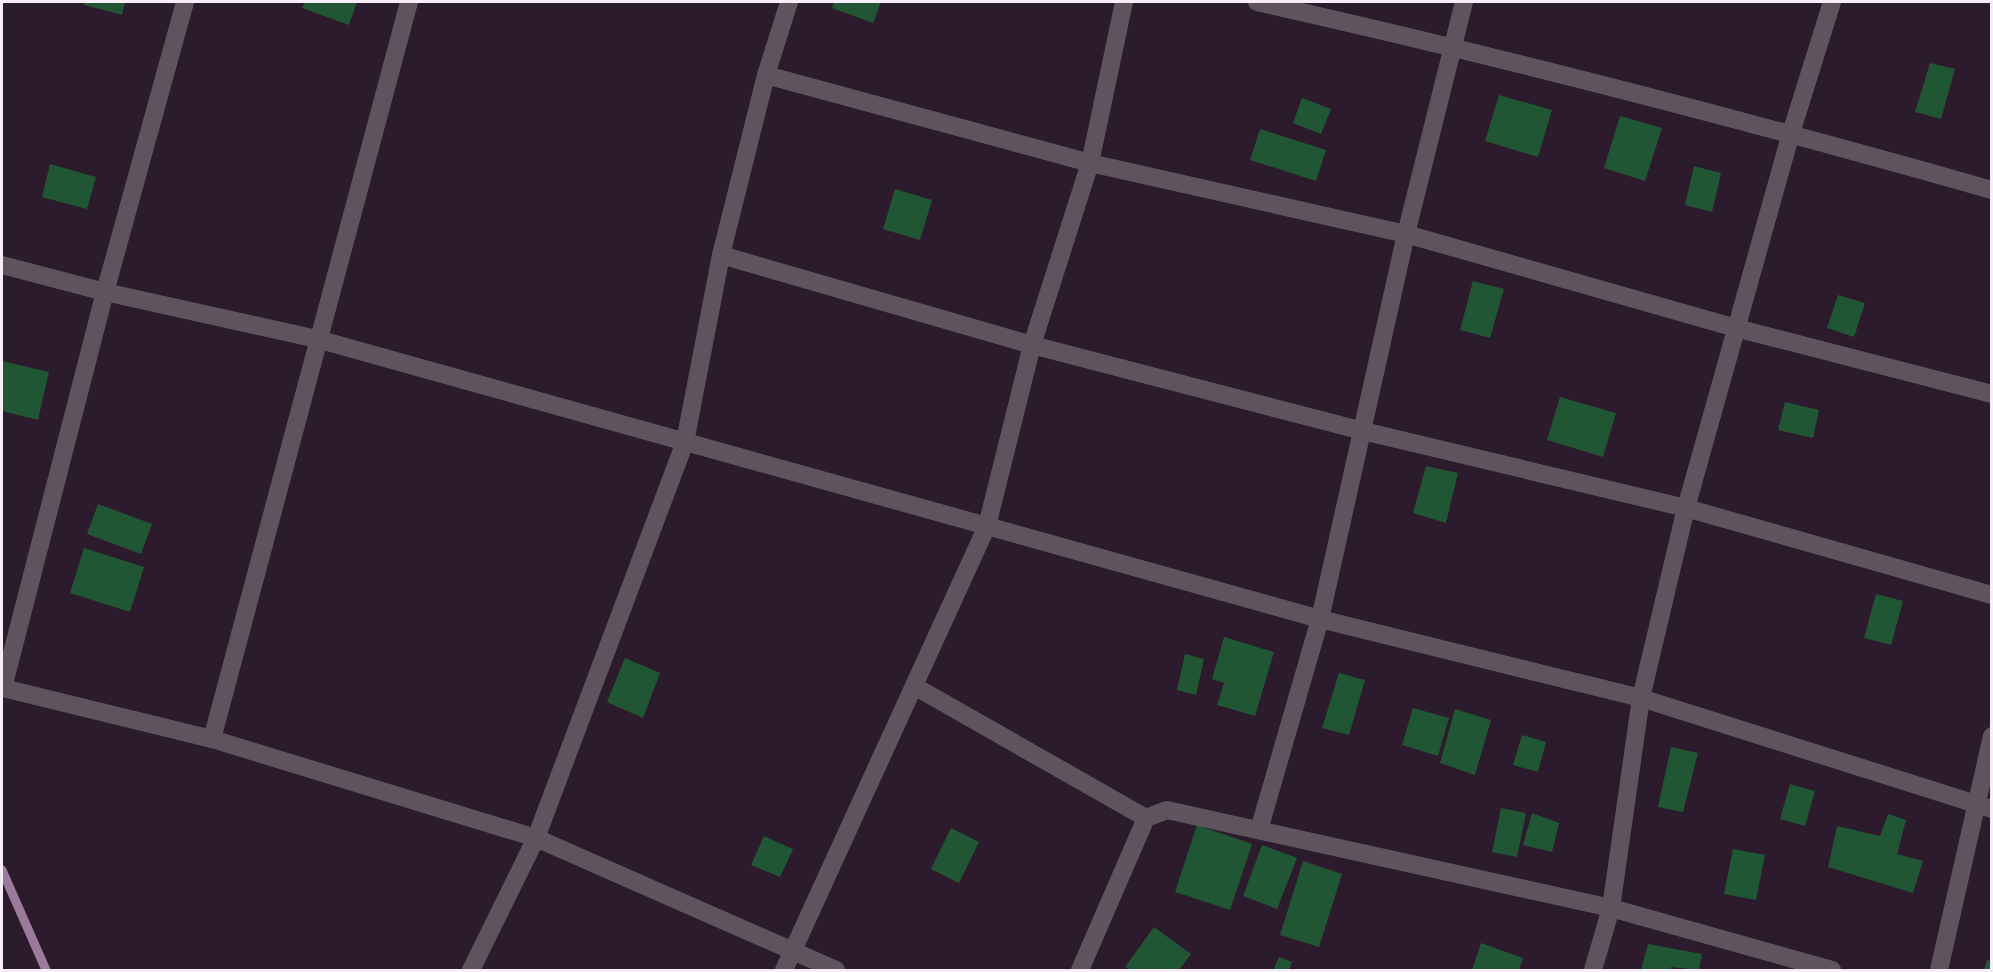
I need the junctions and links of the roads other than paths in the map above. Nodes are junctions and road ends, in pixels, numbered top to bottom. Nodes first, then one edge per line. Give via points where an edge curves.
1 (185, 2) edge
2 (409, 2) edge
3 (789, 2) edge
4 (1124, 2) edge
5 (1257, 2) edge
6 (1464, 2) edge
7 (1832, 2) edge
8 (1452, 46) junction
9 (766, 75) junction
10 (1791, 133) junction
11 (1090, 163) junction
12 (1992, 190) edge
13 (1406, 234) junction
14 (721, 255) junction
15 (2, 265) edge
16 (105, 292) junction
17 (1736, 328) junction
18 (317, 339) junction
19 (1032, 345) junction
20 (1992, 394) edge
21 (1363, 431) junction
22 (685, 442) junction
23 (1686, 508) junction
24 (987, 526) junction
25 (1992, 595) edge
26 (1320, 619) junction
27 (914, 686) junction
28 (2, 688) edge
29 (1641, 698) junction
30 (1992, 736) edge
31 (212, 739) junction
32 (1984, 807) edge
33 (1146, 818) junction
34 (1259, 830) junction
35 (536, 838) junction
36 (1611, 908) junction
37 (793, 953) junction
38 (471, 970) edge
39 (784, 970) edge
40 (836, 970) edge
41 (1080, 970) edge
42 (1593, 970) edge
43 (1832, 970) edge
44 (1939, 970) edge

1 - 16 street
2 - 18 street
3 - 9 street
4 - 11 street
5 - 8 street
6 - 8 street
7 - 10 street
8 - 10 street
8 - 13 street
9 - 11 street
9 - 14 street
10 - 12 street
10 - 17 street
11 - 13 street
11 - 19 street
13 - 17 street
13 - 21 street
14 - 19 street
14 - 22 street
15 - 16 street
16 - 18 street
16 - 28 street
17 - 20 street
17 - 23 street
18 - 22 street
18 - 31 street
19 - 21 street
19 - 24 street
21 - 23 street
21 - 26 street
22 - 24 street
22 - 35 street
23 - 25 street
23 - 29 street
24 - 26 street
24 - 27 street
26 - 29 street
26 - 34 street
27 - 33 street
27 - 37 street
28 - 31 street
29 - 32 street
29 - 36 street
30 - 32 street
31 - 35 street
32 - 44 street
33 - 34 street via 1167,810
33 - 41 street
34 - 36 street
35 - 37 street
35 - 38 street
36 - 42 street
36 - 43 street
37 - 39 street
37 - 40 street

